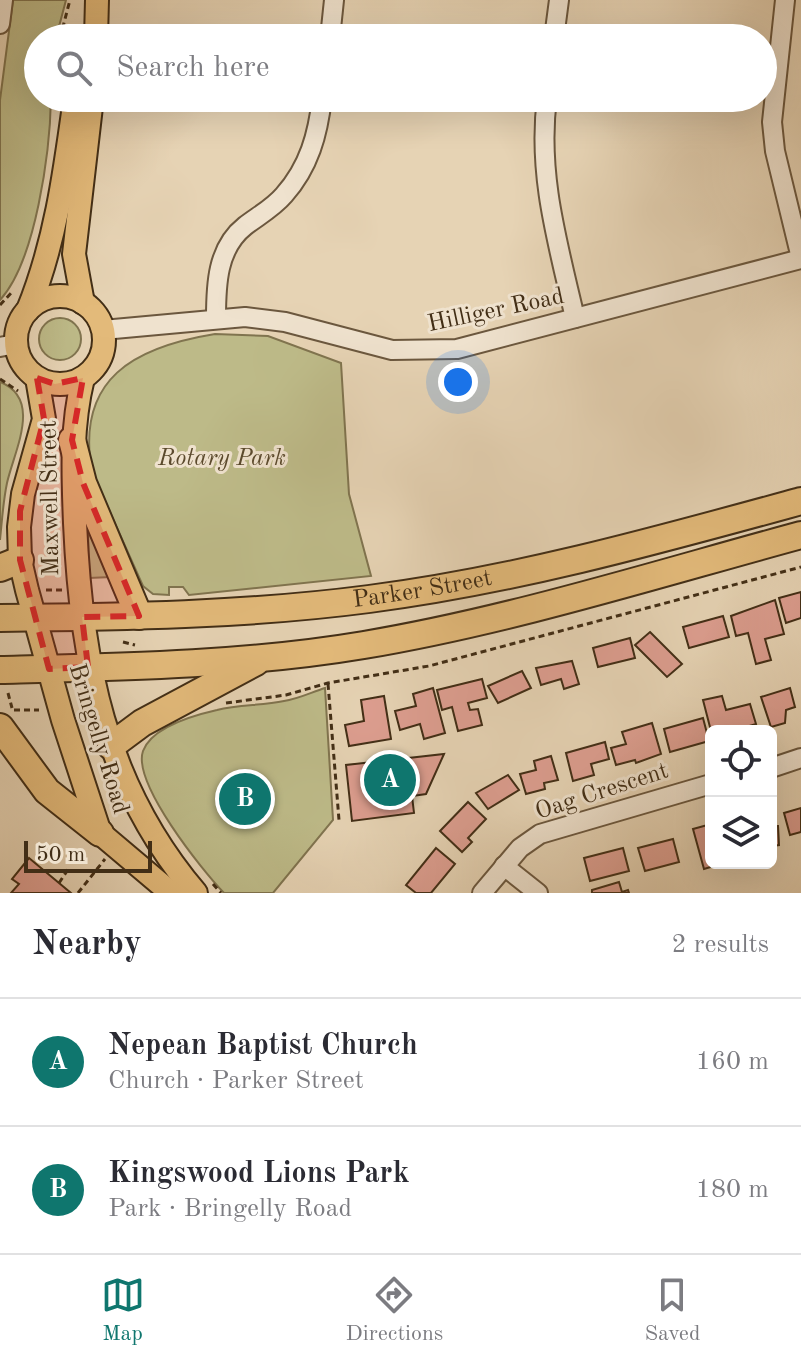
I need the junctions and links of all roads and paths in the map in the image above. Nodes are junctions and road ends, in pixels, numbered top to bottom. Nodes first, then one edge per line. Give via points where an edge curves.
1 (3, 0) edge
2 (70, 0) edge
3 (334, 0) edge
4 (559, 0) edge
5 (785, 0) edge
6 (97, 1) edge
7 (0, 24) edge
8 (64, 24) edge
9 (91, 24) edge
10 (96, 24) edge
11 (331, 24) edge
12 (556, 24) edge
13 (777, 75) edge
14 (73, 112) edge
15 (90, 112) edge
16 (320, 112) edge
17 (546, 112) edge
18 (773, 112) edge
19 (801, 258) edge
20 (83, 303) junction
21 (28, 310) junction
22 (216, 318) junction
23 (575, 318) junction
24 (103, 330) junction
25 (8, 345) edge
26 (37, 378) junction
27 (83, 378) junction
28 (72, 440) junction
29 (801, 501) edge
30 (801, 535) edge
31 (10, 564) edge
32 (801, 567) edge
33 (27, 590) junction
34 (79, 590) junction
35 (139, 616) junction
36 (35, 617) junction
37 (82, 617) junction
38 (0, 618) edge
39 (266, 657) junction
40 (88, 667) junction
41 (49, 669) junction
42 (0, 670) edge
43 (328, 683) junction
44 (9, 698) dead end
45 (214, 705) dead end
46 (39, 710) dead end
47 (6, 716) edge
48 (111, 746) junction
49 (801, 758) edge
50 (777, 766) edge
51 (705, 786) edge
52 (339, 820) dead end
53 (102, 846) junction
54 (504, 866) junction
55 (69, 868) dead end
56 (59, 883) dead end
57 (200, 884) edge
58 (78, 893) edge
59 (171, 893) edge
60 (221, 893) edge
61 (482, 893) edge
62 (538, 893) edge

1 - 7 street
2 - 8 path
3 - 11 street
4 - 12 street
5 - 13 street
6 - 9 main road
6 - 10 main road
14 - 21 main road via 47,264
15 - 20 main road via 74,254
16 - 22 street via 302,170 276,203 242,228 223,256
17 - 23 street via 542,158
18 - 19 street via 775,151
19 - 23 street, Hilliger Road
20 - 21 main road via 59,296
20 - 24 main road
21 - 25 main road
22 - 23 street, Hilliger Road via 274,320 374,347 426,351 457,349
22 - 24 street, Hilliger Road
24 - 27 main road via 101,357
25 - 26 main road
26 - 27 main road via 55,384
26 - 31 main road, Maxwell Street via 44,419
27 - 28 main road, Maxwell Street
28 - 34 main road, Maxwell Street
28 - 35 highway via 83,483
29 - 35 highway, Parker Street via 600,555 422,591 303,607
30 - 39 highway, Parker Street via 421,635
31 - 33 main road, Maxwell Street
32 - 43 path via 429,666
33 - 34 path
33 - 36 main road, Maxwell Street
34 - 37 main road, Maxwell Street
35 - 37 highway, Parker Street
36 - 37 highway, Parker Street
36 - 38 highway, Parker Street
36 - 41 main road, Bringelly Road
37 - 40 main road, Bringelly Road
39 - 40 highway, Parker Street
39 - 48 highway via 142,723
40 - 41 highway, Parker Street
40 - 48 main road, Bringelly Road
41 - 42 highway, Parker Street
41 - 53 main road, Bringelly Road
43 - 45 path
43 - 52 path
44 - 47 path
46 - 47 path
47 - 53 highway via 47,791
48 - 57 main road, Bringelly Road via 152,834
49 - 50 street
51 - 54 street, Oag Crescent via 559,826 540,834
53 - 58 path
53 - 59 main road, Bringelly Road
54 - 61 street, Oag Crescent
54 - 62 street
55 - 56 path
57 - 60 path

